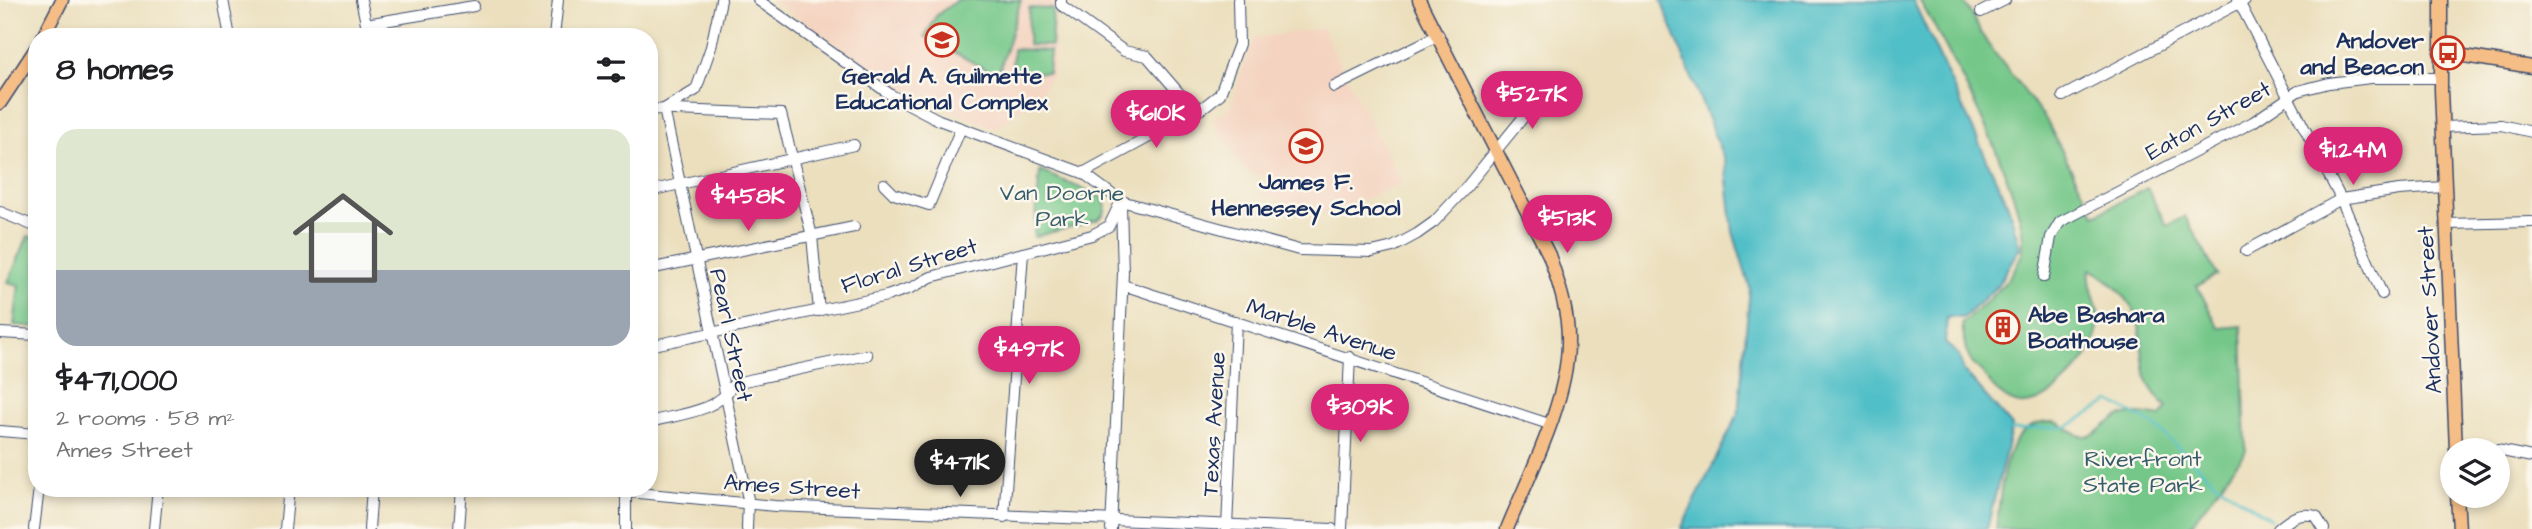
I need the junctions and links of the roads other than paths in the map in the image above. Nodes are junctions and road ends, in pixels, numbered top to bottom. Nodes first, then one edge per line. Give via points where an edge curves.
1 (62, 0) edge
2 (223, 0) edge
3 (361, 0) edge
4 (558, 0) edge
5 (721, 0) edge
6 (758, 0) edge
7 (1061, 0) edge
8 (1238, 0) edge
9 (1419, 0) edge
10 (2005, 0) edge
11 (2441, 0) edge
12 (2241, 1) edge
13 (474, 6) dead end
14 (1980, 12) dead end
15 (366, 24) junction
16 (48, 28) edge
17 (228, 28) edge
18 (367, 28) edge
19 (555, 28) edge
20 (1439, 35) junction
21 (2440, 52) junction
22 (28, 67) edge
23 (2532, 67) edge
24 (2441, 78) junction
25 (1334, 87) dead end
26 (1543, 93) dead end
27 (2063, 96) dead end
28 (2289, 98) junction
29 (0, 103) edge
30 (658, 109) edge
31 (664, 109) junction
32 (1201, 109) junction
33 (2442, 127) junction
34 (961, 128) junction
35 (2532, 132) edge
36 (854, 145) dead end
37 (1497, 149) junction
38 (794, 158) junction
39 (1083, 173) junction
40 (680, 184) junction
41 (884, 184) dead end
42 (2444, 187) junction
43 (658, 189) edge
44 (2342, 199) junction
45 (1121, 201) junction
46 (0, 212) edge
47 (2532, 222) edge
48 (28, 224) edge
49 (2446, 224) junction
50 (854, 227) dead end
51 (812, 236) junction
52 (2246, 251) dead end
53 (1023, 253) junction
54 (696, 260) junction
55 (658, 267) edge
56 (2045, 277) dead end
57 (1123, 285) junction
58 (2382, 293) dead end
59 (819, 311) junction
60 (1236, 321) junction
61 (0, 333) edge
62 (712, 333) junction
63 (28, 335) edge
64 (658, 344) edge
65 (867, 355) dead end
66 (1350, 357) junction
67 (726, 397) junction
68 (658, 420) edge
69 (1549, 424) junction
70 (0, 431) edge
71 (28, 433) edge
72 (2455, 438) edge
73 (2510, 453) edge
74 (2532, 457) edge
75 (658, 493) edge
76 (38, 497) edge
77 (157, 497) edge
78 (288, 497) edge
79 (371, 497) edge
80 (461, 497) edge
81 (626, 497) edge
82 (748, 503) junction
83 (2458, 508) edge
84 (1004, 517) junction
85 (1111, 525) edge
86 (1227, 527) edge
87 (34, 529) edge
88 (154, 529) edge
89 (285, 529) edge
90 (369, 529) edge
91 (459, 529) edge
92 (626, 529) edge
93 (747, 529) edge
94 (1332, 529) edge
95 (1342, 529) edge
96 (1507, 529) edge
97 (2278, 529) edge
98 (2324, 529) edge
99 (2459, 529) edge

1 - 16 main road
2 - 17 street
3 - 15 street
4 - 19 street
5 - 31 street via 696,90
6 - 34 street via 891,95
7 - 32 street via 1061,5 1124,51 1156,62 1179,93
8 - 32 street via 1239,44 1220,94
9 - 20 main road
10 - 14 street
11 - 21 main road, Andover Street
12 - 27 street
12 - 28 street
13 - 15 street
15 - 18 street
20 - 25 street
20 - 37 main road
21 - 23 main road
21 - 24 main road, Andover Street
22 - 29 main road
24 - 28 street, Eaton Street via 2329,83
24 - 33 main road, Andover Street
26 - 37 street
28 - 44 street
28 - 56 street, Eaton Street via 2253,122 2060,222 2051,237
30 - 31 street
31 - 38 street via 781,115
31 - 40 street, Pearl Street
32 - 39 street
33 - 35 street via 2501,125
33 - 42 main road, Andover Street
34 - 39 street
34 - 41 street via 929,205 894,194
36 - 38 street
37 - 45 street via 1434,222 1393,247 1372,252 1299,250
37 - 69 main road via 1549,255 1564,298 1567,356
38 - 40 street
38 - 51 street
39 - 45 street
40 - 43 street
40 - 54 street, Pearl Street
42 - 44 street
42 - 49 main road, Andover Street
44 - 52 street
44 - 58 street
45 - 53 street, Floral Street via 1109,226 1092,236
45 - 57 street
46 - 48 street
47 - 49 street
49 - 72 main road, Andover Street
50 - 51 street
51 - 54 street
51 - 59 street
53 - 59 street, Floral Street via 931,276 887,296
53 - 84 street
54 - 55 street
54 - 62 street, Pearl Street
57 - 60 street, Marble Avenue
57 - 85 street
59 - 62 street, Floral Street
60 - 66 street, Marble Avenue
60 - 86 street, Texas Avenue
61 - 63 street
62 - 64 street, Floral Street
62 - 67 street, Pearl Street
65 - 67 street via 744,381 733,385
66 - 69 street, Marble Avenue
66 - 95 street
67 - 68 street via 710,407
67 - 82 street, Pearl Street
69 - 96 main road
70 - 71 street
73 - 74 street
75 - 82 street, Ames Street
76 - 87 street
77 - 88 street
78 - 89 street
79 - 90 street
80 - 91 street
81 - 92 street
82 - 84 street, Ames Street
82 - 93 street, Pearl Street
83 - 99 main road
84 - 85 street, Ames Street
85 - 86 street, Ames Street
86 - 94 street, Ames Street
97 - 98 street via 2304,513 2316,516

